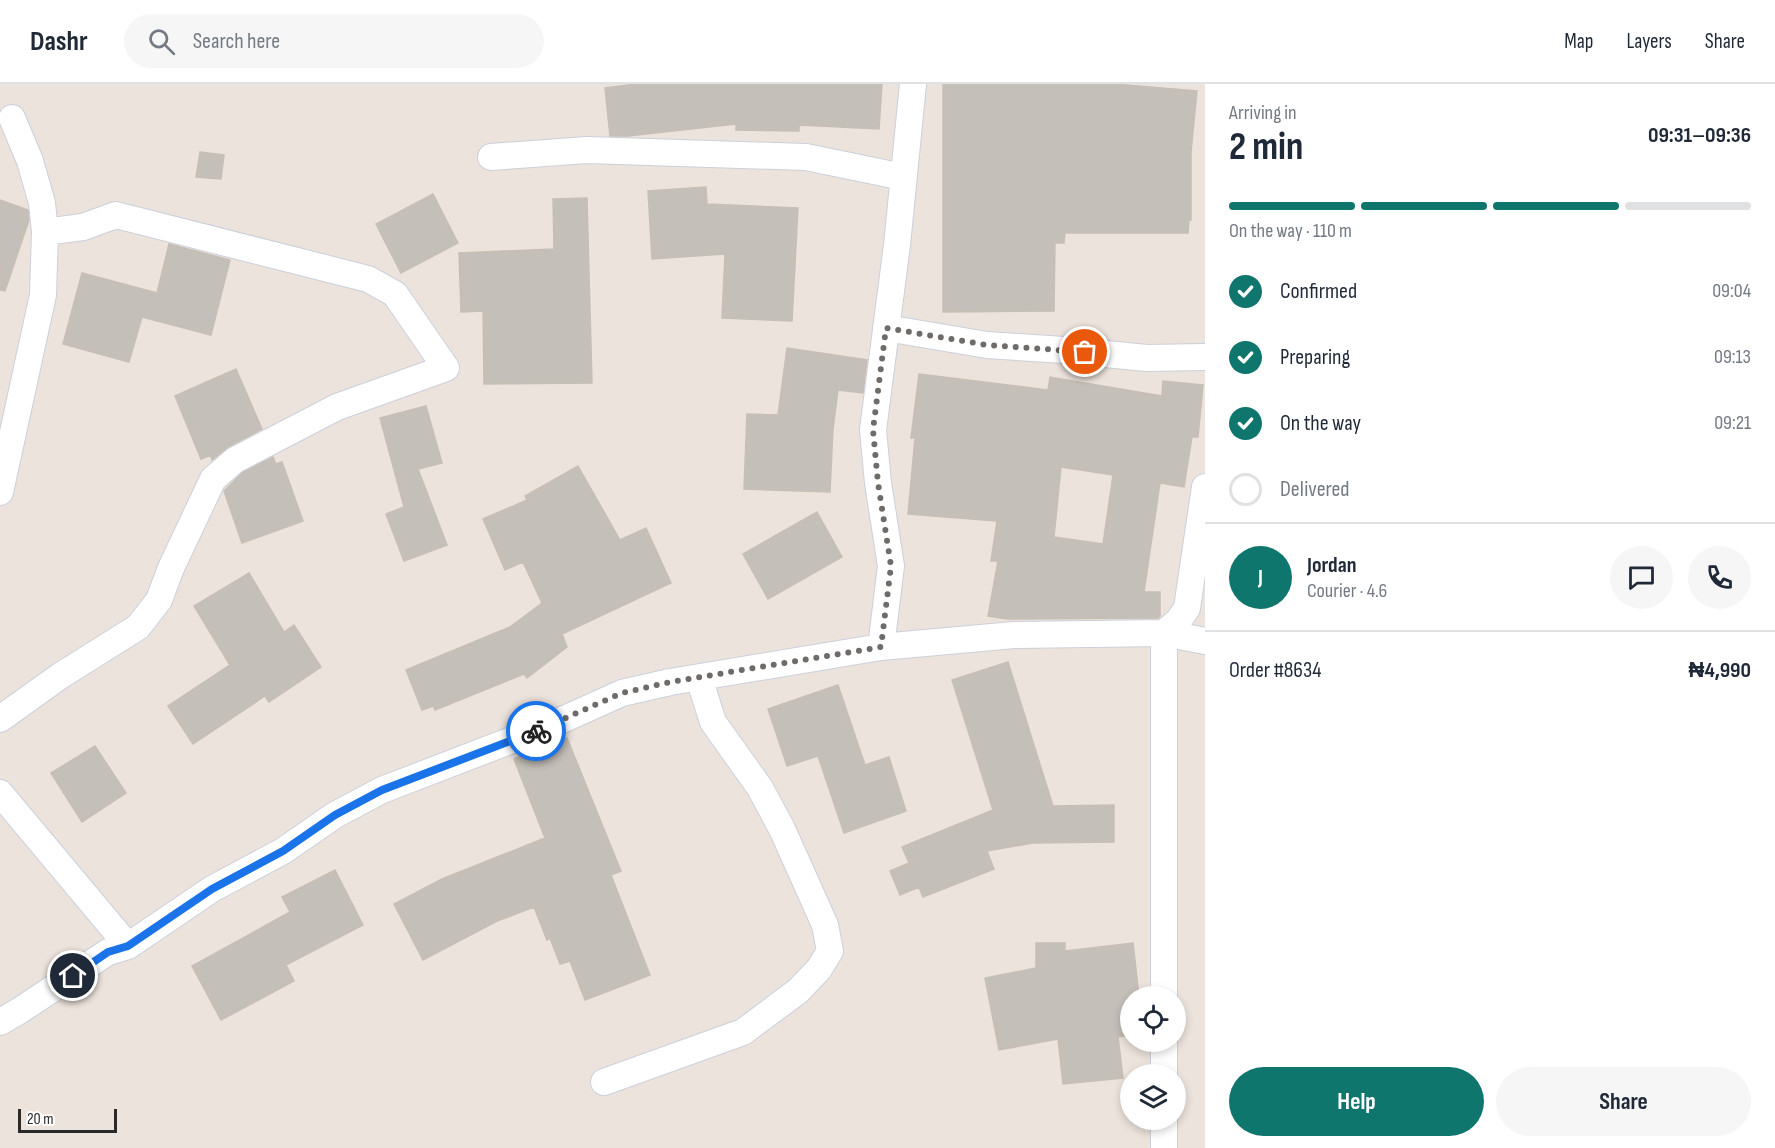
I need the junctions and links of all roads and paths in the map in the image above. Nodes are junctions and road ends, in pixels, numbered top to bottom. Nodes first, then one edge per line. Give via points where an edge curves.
1 (913, 84) edge
2 (12, 118) dead end
3 (491, 157) dead end
4 (903, 177) junction
5 (45, 232) junction
6 (886, 328) junction
7 (1205, 357) edge
8 (1205, 487) edge
9 (0, 492) edge
10 (1187, 608) junction
11 (1164, 633) junction
12 (1205, 633) edge
13 (1205, 641) edge
14 (881, 647) junction
15 (699, 678) junction
16 (0, 719) edge
17 (0, 793) edge
18 (128, 946) junction
19 (1164, 986) edge
20 (0, 1022) edge
21 (604, 1082) dead end
22 (1164, 1130) edge
23 (1164, 1148) edge

1 - 4 street
2 - 5 street via 30,161 42,203
3 - 4 street via 587,150 806,157
4 - 6 street
5 - 9 street via 43,295
5 - 16 street via 83,227 116,215 368,279 395,294 446,368 337,407 235,460 213,479 159,600 138,627
6 - 7 street via 987,345 1147,358
6 - 14 street via 873,430 891,566
8 - 10 street
10 - 11 street
10 - 12 street
11 - 13 street
11 - 14 street via 1014,635
11 - 19 street
14 - 15 street
15 - 18 street via 622,693 551,725 382,790 212,889
15 - 21 street via 713,722 760,788 782,829 825,925 830,951 798,992 743,1032
17 - 18 street
18 - 20 street via 108,952
22 - 23 street

